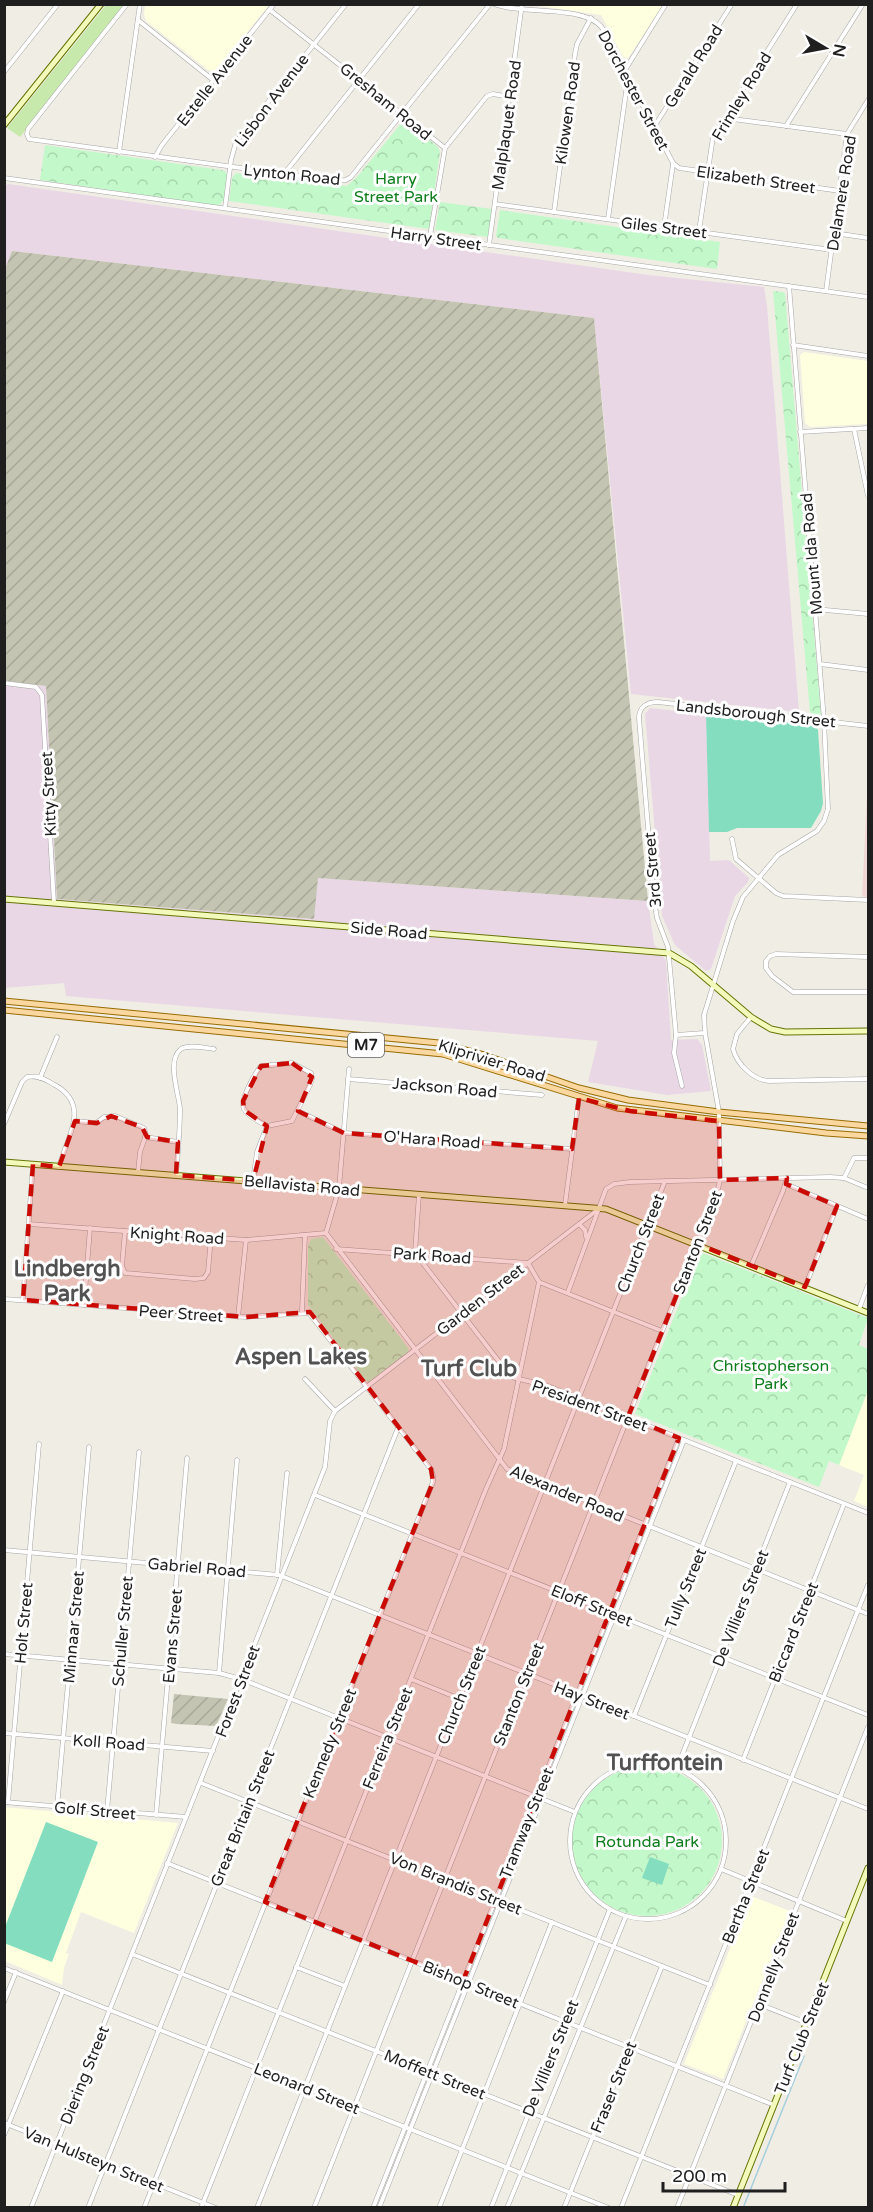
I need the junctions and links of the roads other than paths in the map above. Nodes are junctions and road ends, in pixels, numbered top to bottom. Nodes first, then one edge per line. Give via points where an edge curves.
1 (58, 4) edge
2 (101, 4) edge
3 (127, 4) edge
4 (140, 4) edge
5 (274, 4) edge
6 (346, 4) edge
7 (419, 4) edge
8 (492, 4) edge
9 (666, 4) edge
10 (732, 4) edge
11 (797, 4) edge
12 (863, 4) edge
13 (522, 6) edge
14 (270, 10) junction
15 (591, 18) junction
16 (138, 20) junction
17 (315, 44) junction
18 (625, 70) junction
19 (4, 72) edge
20 (628, 77) junction
21 (359, 79) junction
22 (213, 80) junction
23 (510, 97) junction
24 (868, 100) edge
25 (402, 114) junction
26 (725, 118) junction
27 (4, 125) edge
28 (786, 126) junction
29 (654, 127) junction
30 (847, 134) junction
31 (445, 148) junction
32 (119, 152) junction
33 (155, 158) junction
34 (673, 163) junction
35 (230, 168) junction
36 (708, 173) junction
37 (284, 175) junction
38 (4, 178) edge
39 (840, 191) junction
40 (495, 204) junction
41 (225, 208) junction
42 (554, 212) junction
43 (608, 219) junction
44 (664, 227) junction
45 (699, 231) junction
46 (834, 233) junction
47 (430, 236) junction
48 (868, 238) edge
49 (489, 245) junction
50 (832, 250) junction
51 (789, 286) junction
52 (826, 291) junction
53 (868, 297) edge
54 (793, 345) junction
55 (868, 356) edge
56 (868, 428) edge
57 (854, 429) junction
58 (800, 432) junction
59 (868, 496) edge
60 (815, 609) junction
61 (868, 614) edge
62 (820, 664) junction
63 (868, 670) edge
64 (4, 683) edge
65 (645, 705) joint
66 (824, 720) junction
67 (868, 726) edge
68 (824, 821) joint
69 (732, 839) dead end
70 (758, 878) junction
71 (4, 899) edge
72 (868, 900) edge
73 (54, 903) junction
74 (669, 953) junction
75 (868, 957) edge
76 (713, 984) junction
77 (868, 992) edge
78 (4, 1001) edge
79 (4, 1012) edge
80 (751, 1017) junction
81 (868, 1031) edge
82 (705, 1033) junction
83 (676, 1035) junction
84 (57, 1037) dead end
85 (214, 1049) dead end
86 (349, 1069) dead end
87 (40, 1078) junction
88 (348, 1079) junction
89 (868, 1079) edge
90 (682, 1086) dead end
91 (542, 1095) dead end
92 (579, 1098) junction
93 (298, 1111) junction
94 (719, 1112) junction
95 (75, 1121) junction
96 (719, 1121) junction
97 (4, 1124) edge
98 (267, 1126) junction
99 (868, 1126) edge
100 (344, 1133) junction
101 (868, 1136) edge
102 (145, 1137) junction
103 (178, 1142) junction
104 (572, 1149) junction
105 (868, 1158) edge
106 (4, 1162) edge
107 (33, 1164) junction
108 (59, 1167) junction
109 (138, 1172) junction
110 (176, 1175) junction
111 (787, 1178) junction
112 (844, 1178) junction
113 (720, 1180) junction
114 (253, 1181) junction
115 (664, 1181) junction
116 (786, 1184) junction
117 (339, 1188) junction
118 (868, 1188) edge
119 (419, 1194) junction
120 (565, 1206) junction
121 (837, 1206) junction
122 (598, 1209) junction
123 (868, 1219) edge
124 (29, 1224) junction
125 (579, 1224) junction
126 (648, 1225) junction
127 (90, 1228) junction
128 (125, 1231) junction
129 (326, 1233) junction
130 (305, 1235) junction
131 (211, 1238) junction
132 (246, 1240) junction
133 (586, 1244) junction
134 (697, 1244) junction
135 (336, 1249) junction
136 (415, 1253) junction
137 (528, 1263) junction
138 (751, 1266) junction
139 (538, 1282) junction
140 (868, 1285) edge
141 (805, 1287) junction
142 (568, 1292) junction
143 (4, 1299) edge
144 (23, 1300) junction
145 (84, 1305) junction
146 (859, 1309) junction
147 (614, 1311) junction
148 (302, 1312) junction
149 (868, 1313) edge
150 (461, 1314) junction
151 (238, 1317) junction
152 (662, 1331) junction
153 (414, 1350) junction
154 (305, 1379) dead end
155 (519, 1380) junction
156 (366, 1386) junction
157 (578, 1398) junction
158 (334, 1411) junction
159 (628, 1417) junction
160 (398, 1428) junction
161 (679, 1438) junction
162 (684, 1440) junction
163 (39, 1444) dead end
164 (89, 1447) dead end
165 (139, 1452) dead end
166 (187, 1458) dead end
167 (237, 1460) dead end
168 (736, 1461) junction
169 (499, 1462) junction
170 (286, 1473) dead end
171 (662, 1481) junction
172 (790, 1482) junction
173 (668, 1484) junction
174 (544, 1485) junction
175 (315, 1495) junction
176 (593, 1504) junction
177 (844, 1504) junction
178 (868, 1513) edge
179 (363, 1514) junction
180 (645, 1525) junction
181 (650, 1527) junction
182 (412, 1533) junction
183 (702, 1547) junction
184 (4, 1550) edge
185 (29, 1552) junction
186 (461, 1552) junction
187 (79, 1556) junction
188 (129, 1561) junction
189 (178, 1566) junction
190 (228, 1569) junction
191 (756, 1569) junction
192 (510, 1572) junction
193 (279, 1576) junction
194 (868, 1585) edge
195 (810, 1591) junction
196 (558, 1592) junction
197 (331, 1595) junction
198 (858, 1611) junction
199 (610, 1612) junction
200 (615, 1614) junction
201 (868, 1614) edge
202 (380, 1615) junction
203 (428, 1634) junction
204 (667, 1634) junction
205 (4, 1654) edge
206 (477, 1654) junction
207 (593, 1654) junction
208 (21, 1656) junction
209 (599, 1656) junction
210 (721, 1656) junction
211 (70, 1660) junction
212 (120, 1665) junction
213 (169, 1669) junction
214 (219, 1673) junction
215 (526, 1674) junction
216 (775, 1678) junction
217 (241, 1679) junction
218 (411, 1679) junction
219 (578, 1694) junction
220 (583, 1696) junction
221 (824, 1697) junction
222 (290, 1698) junction
223 (460, 1699) junction
224 (868, 1715) edge
225 (634, 1716) junction
226 (339, 1718) junction
227 (868, 1727) edge
228 (4, 1733) edge
229 (13, 1734) junction
230 (388, 1737) junction
231 (63, 1738) junction
232 (688, 1738) junction
233 (113, 1742) junction
234 (162, 1746) junction
235 (556, 1748) junction
236 (561, 1750) junction
237 (213, 1751) junction
238 (436, 1757) junction
239 (743, 1760) junction
240 (677, 1768) junction
241 (485, 1776) junction
242 (791, 1779) junction
243 (201, 1783) junction
244 (539, 1797) junction
245 (840, 1798) junction
246 (6, 1802) edge
247 (249, 1802) junction
248 (57, 1807) junction
249 (868, 1809) edge
250 (106, 1811) junction
251 (575, 1812) junction
252 (156, 1815) junction
253 (186, 1817) junction
254 (298, 1821) junction
255 (524, 1828) junction
256 (530, 1830) junction
257 (346, 1840) junction
258 (516, 1847) junction
259 (522, 1850) junction
260 (396, 1860) junction
261 (167, 1863) junction
262 (868, 1868) edge
263 (721, 1869) junction
264 (444, 1879) junction
265 (751, 1882) junction
266 (217, 1883) junction
267 (495, 1899) junction
268 (799, 1901) junction
269 (265, 1902) junction
270 (501, 1902) junction
271 (610, 1910) junction
272 (626, 1916) junction
273 (847, 1921) junction
274 (314, 1922) junction
275 (552, 1922) junction
276 (598, 1940) junction
277 (363, 1941) junction
278 (479, 1941) junction
279 (484, 1943) junction
280 (613, 1946) junction
281 (132, 1954) junction
282 (412, 1960) junction
283 (662, 1966) junction
284 (296, 1967) junction
285 (4, 1968) edge
286 (16, 1972) junction
287 (180, 1973) junction
288 (466, 1982) junction
289 (710, 1984) junction
290 (345, 1986) junction
291 (63, 1991) junction
292 (229, 1992) junction
293 (4, 2002) edge
294 (520, 2004) junction
295 (759, 2004) junction
296 (110, 2009) junction
297 (279, 2012) junction
298 (565, 2022) junction
299 (807, 2023) junction
300 (448, 2027) junction
301 (580, 2027) junction
302 (159, 2029) junction
303 (327, 2031) junction
304 (628, 2047) junction
305 (207, 2048) junction
306 (376, 2051) junction
307 (677, 2066) junction
308 (256, 2067) junction
309 (427, 2071) junction
310 (433, 2073) junction
311 (305, 2086) junction
312 (726, 2086) junction
313 (484, 2094) junction
314 (775, 2105) junction
315 (354, 2106) junction
316 (529, 2111) junction
317 (544, 2117) junction
318 (7, 2124) edge
319 (405, 2127) junction
320 (411, 2129) junction
321 (4, 2135) edge
322 (592, 2137) junction
323 (56, 2144) junction
324 (462, 2149) junction
325 (641, 2157) junction
326 (105, 2163) junction
327 (507, 2167) junction
328 (390, 2171) junction
329 (521, 2173) junction
330 (690, 2176) junction
331 (153, 2183) junction
332 (570, 2192) junction
333 (738, 2195) junction
334 (203, 2202) junction
335 (31, 2208) edge
336 (88, 2208) edge
337 (144, 2208) edge
338 (201, 2208) edge
339 (216, 2208) edge
340 (257, 2208) edge
341 (314, 2208) edge
342 (373, 2208) edge
343 (379, 2208) edge
344 (439, 2208) edge
345 (491, 2208) edge
346 (507, 2208) edge
347 (564, 2208) edge
348 (609, 2208) edge
349 (621, 2208) edge
350 (677, 2208) edge
351 (734, 2208) edge

1 - 19 street
2 - 27 street
3 - 32 street, Lynton Road via 28,129 28,137 34,141
4 - 16 street
5 - 14 street, Estelle Avenue
6 - 17 street, Lisbon Avenue
7 - 21 street
8 - 13 street, Dorchester Street
8 - 25 street, Lynton Road
9 - 18 street
10 - 29 street, Gerald Road
11 - 26 street, Frimley Road
12 - 28 street
13 - 15 street, Dorchester Street
13 - 23 street, Malplaquet Road
14 - 17 street, Gresham Road
14 - 22 street, Estelle Avenue
15 - 18 street, Dorchester Street via 601,26
15 - 42 street, Kilowen Road via 575,54
16 - 22 street
16 - 32 street
17 - 21 street, Gresham Road
17 - 35 street, Lisbon Avenue via 236,142
18 - 20 street, Dorchester Street
20 - 29 street, Dorchester Street
20 - 43 street
21 - 25 street, Gresham Road
21 - 37 street
22 - 33 street, Estelle Avenue
23 - 31 street via 487,96
23 - 40 street, Malplaquet Road
24 - 30 street, Delamere Road
25 - 31 street, Gresham Road
25 - 37 street, Lynton Road via 348,180
26 - 28 street
26 - 36 street, Frimley Road via 712,141
28 - 30 street
29 - 34 street, Dorchester Street
30 - 39 street, Delamere Road
31 - 47 street
32 - 33 street, Lynton Road
33 - 35 street, Lynton Road
34 - 36 street, Elizabeth Street via 681,169
34 - 44 street
35 - 37 street, Lynton Road
35 - 41 street, Lisbon Avenue
36 - 39 street, Elizabeth Street
36 - 45 street, Frimley Road
38 - 41 street, Harry Street
39 - 46 street, Delamere Road
40 - 42 street, Giles Street
40 - 49 street, Malplaquet Road
41 - 47 street, Harry Street
42 - 43 street, Giles Street
43 - 44 street, Giles Street
44 - 45 street, Giles Street
45 - 50 street, Giles Street
46 - 48 street
46 - 50 street, Delamere Road
47 - 49 street, Harry Street
49 - 51 street, Harry Street
50 - 52 street, Delamere Road
51 - 52 street, Harry Street
51 - 54 street, Mount Ida Road
52 - 53 street, Harry Street
54 - 55 street
54 - 58 street, Mount Ida Road
56 - 57 street
57 - 58 street
57 - 59 street
58 - 60 street, Mount Ida Road
60 - 61 street
60 - 62 street, Mount Ida Road
62 - 63 street
62 - 66 street, Mount Ida Road
64 - 73 street, Kitty Street via 36,687 43,699
65 - 66 street, Landsborough Street via 658,702
65 - 74 street, 3rd Street via 639,718 654,900
66 - 67 street, Landsborough Street
66 - 68 street, Mount Ida Road via 829,800
68 - 70 street, Stanton Street via 810,837 778,855
69 - 70 street via 735,858
70 - 72 street via 787,897
70 - 76 street, Stanton Street via 740,904
71 - 73 street, Side Road
73 - 74 street, Side Road
74 - 76 street, Side Road
74 - 83 street, 3rd Street
75 - 77 street via 776,954 765,964 772,976 793,992
76 - 80 street, Side Road
76 - 82 street, Stanton Street via 704,1015
78 - 94 main road, Kliprivier Road / M7 via 439,1043 607,1096
79 - 92 main road, Kliprivier Road / M7 via 443,1054
80 - 81 street, Side Road via 780,1032
80 - 89 street via 737,1034 733,1049 739,1062 758,1079
82 - 83 street
82 - 94 street, Stanton Street
83 - 90 street, 3rd Street via 674,1053
84 - 87 street
85 - 103 street via 189,1047 177,1055
86 - 88 street
87 - 95 street via 66,1093
87 - 97 street via 24,1078
88 - 91 street, Jackson Road
88 - 100 street
92 - 96 main road, Kliprivier Road / M7 via 630,1111
92 - 104 street
93 - 98 street via 290,1122
93 - 98 street via 311,1082 311,1072 292,1063 261,1066 242,1106
93 - 100 street, O'Hara Road
94 - 96 street, Stanton Street
94 - 99 main road, Kliprivier Road / M7
95 - 102 street via 96,1123 115,1116 144,1128
95 - 108 street
96 - 101 main road, Kliprivier Road / M7
96 - 113 street, Stanton Street
98 - 114 street via 257,1152
100 - 104 street, O'Hara Road
100 - 117 street
102 - 103 street
102 - 109 street
103 - 110 street
104 - 120 street
105 - 112 street via 854,1158
106 - 107 street, Bellavista Road
107 - 108 street, Bellavista Road
107 - 124 street
108 - 109 street, Bellavista Road
109 - 110 street, Bellavista Road
110 - 114 street, Bellavista Road
111 - 112 street
111 - 113 street
111 - 116 street
112 - 118 street
113 - 115 street
113 - 134 street, Stanton Street
114 - 117 street, Bellavista Road
115 - 122 street via 611,1185
115 - 126 street, Church Street
116 - 121 street
116 - 138 street
117 - 119 street, Bellavista Road
117 - 129 street
119 - 120 street, Bellavista Road
119 - 136 street
120 - 122 street, Bellavista Road
121 - 123 street
121 - 141 street
122 - 125 street, Garden Street
122 - 126 street
122 - 133 street
124 - 127 street, Knight Road
124 - 144 street
125 - 133 street via 586,1232
125 - 137 street, Garden Street
126 - 134 street
126 - 147 street, Church Street
127 - 128 street, Knight Road
127 - 145 street
128 - 131 street, Knight Road
128 - 131 street via 125,1273 195,1279 204,1278 208,1272
129 - 130 street, Knight Road
129 - 135 street, Alexander Road
130 - 132 street, Knight Road
130 - 148 street
131 - 132 street, Knight Road
132 - 151 street
133 - 142 street
134 - 138 street
134 - 152 street, Stanton Street
135 - 136 street, Park Road
135 - 153 street, Alexander Road
136 - 137 street, Park Road
136 - 150 street, President Street
137 - 139 street
137 - 150 street, Garden Street
138 - 141 street
139 - 142 street
139 - 155 street, Ferreira Street
140 - 146 street
141 - 146 street
142 - 147 street
143 - 144 street, Peer Street
144 - 145 street, Peer Street
145 - 151 street, Peer Street
146 - 149 street
147 - 152 street
147 - 157 street, Church Street
148 - 151 street, Peer Street
148 - 156 street, Kennedy Street via 312,1315
150 - 153 street, Garden Street
150 - 155 street, President Street via 505,1371
152 - 159 street, Stanton Street
153 - 156 street, Garden Street
153 - 169 street, Alexander Road
154 - 158 street
155 - 157 street, President Street
155 - 169 street, Ferreira Street
156 - 158 street, Garden Street
156 - 160 street, Kennedy Street
157 - 159 street, President Street
157 - 174 street, Church Street
158 - 175 street, Forest Street via 327,1463
159 - 161 street, President Street
159 - 176 street, Stanton Street
160 - 179 street, Great Britain Street
160 - 182 street, Kennedy Street via 433,1476
161 - 162 street, President Street
161 - 171 street, Tramway Street
162 - 168 street, President Street
162 - 173 street, Tramway Street
163 - 185 street, Holt Street
164 - 187 street, Minnaar Street
165 - 188 street, Schuller Street
166 - 189 street, Evans Street
167 - 190 street
168 - 172 street, President Street
168 - 183 street, Tully Street
169 - 174 street, Alexander Road
169 - 186 street, Ferreira Street
170 - 193 street
171 - 173 street
171 - 180 street, Tramway Street
172 - 177 street, President Street
172 - 191 street, De Villiers Street
173 - 181 street, Tramway Street
174 - 176 street, Alexander Road
174 - 192 street, Church Street
175 - 179 street, Eloff Street
175 - 193 street, Forest Street
176 - 180 street, Alexander Road
176 - 196 street, Stanton Street
177 - 178 street, President Street
177 - 195 street, Biccard Street
179 - 182 street, Eloff Street
179 - 197 street, Great Britain Street
180 - 181 street, Alexander Road
180 - 199 street, Tramway Street
181 - 183 street, Alexander Road
181 - 200 street, Tramway Street
182 - 186 street, Eloff Street
182 - 202 street, Kennedy Street
183 - 191 street, Alexander Road
183 - 204 street, Tully Street
184 - 185 street, Gabriel Road
185 - 187 street, Gabriel Road
185 - 208 street, Holt Street
186 - 192 street, Eloff Street
186 - 203 street, Ferreira Street
187 - 188 street, Gabriel Road
187 - 211 street, Minnaar Street
188 - 189 street, Gabriel Road
188 - 212 street, Schuller Street
189 - 190 street, Gabriel Road
189 - 213 street, Evans Street
190 - 193 street, Gabriel Road
190 - 214 street
191 - 195 street, Alexander Road
191 - 210 street, De Villiers Street
192 - 196 street, Eloff Street
192 - 206 street, Church Street
193 - 197 street, Hay Street
193 - 217 street, Forest Street
194 - 198 street, Bertha Street
195 - 198 street, Alexander Road
195 - 216 street, Biccard Street
196 - 199 street, Eloff Street
196 - 215 street, Stanton Street
197 - 202 street, Hay Street
197 - 222 street, Great Britain Street
198 - 201 street, Alexander Road
198 - 221 street, Bertha Street
199 - 200 street, Eloff Street
199 - 207 street, Tramway Street
200 - 204 street, Eloff Street
200 - 209 street, Tramway Street
202 - 203 street, Hay Street
202 - 226 street, Kennedy Street
203 - 206 street, Hay Street
203 - 218 street, Ferreira Street
204 - 210 street, Eloff Street
204 - 225 street, Tully Street
205 - 208 street
206 - 215 street, Hay Street
206 - 223 street, Church Street
207 - 209 street
207 - 219 street, Tramway Street
208 - 211 street
208 - 229 street, Holt Street
209 - 220 street, Tramway Street
210 - 216 street, Eloff Street
210 - 232 street, De Villiers Street
211 - 212 street
211 - 231 street, Minnaar Street
212 - 213 street
212 - 233 street, Schuller Street
213 - 214 street
213 - 234 street, Evans Street
214 - 217 street
215 - 219 street, Hay Street
215 - 241 street, Stanton Street
216 - 221 street, Eloff Street
216 - 239 street, Biccard Street
217 - 222 street
217 - 237 street, Forest Street
218 - 223 street
218 - 230 street, Ferreira Street
219 - 220 street, Hay Street
219 - 235 street, Tramway Street
220 - 225 street, Hay Street
220 - 236 street, Tramway Street
221 - 224 street, Eloff Street
221 - 242 street, Bertha Street
222 - 226 street
222 - 247 street, Great Britain Street
223 - 238 street, Church Street
225 - 232 street, Hay Street
226 - 230 street
226 - 254 street, Kennedy Street
227 - 245 street, Donnelly Street
228 - 229 street, Koll Road
229 - 231 street, Koll Road
229 - 246 street, Holt Street
230 - 238 street
230 - 257 street, Ferreira Street
231 - 233 street, Koll Road
231 - 248 street, Minnaar Street
232 - 239 street, Hay Street
232 - 240 street, De Villiers Street
233 - 234 street, Koll Road
233 - 250 street, Schuller Street
234 - 237 street, Koll Road
234 - 252 street, Evans Street
235 - 236 street
235 - 244 street, Tramway Street
236 - 244 street, Tramway Street
237 - 243 street, Forest Street
238 - 241 street
238 - 260 street, Church Street
239 - 242 street, Hay Street
240 - 251 street via 651,1762 617,1769 595,1783
240 - 263 street via 703,1786 720,1812 726,1837
241 - 244 street
241 - 264 street, Stanton Street
242 - 245 street, Hay Street
242 - 265 street, Bertha Street
243 - 247 street, Von Brandis Street
243 - 253 street, Forest Street
244 - 251 street
244 - 255 street, Tramway Street
244 - 256 street, Tramway Street
245 - 249 street, Hay Street
245 - 268 street, Donnelly Street
246 - 248 street, Golf Street
247 - 254 street, Von Brandis Street
247 - 266 street, Great Britain Street
248 - 250 street, Golf Street
250 - 252 street, Golf Street
251 - 271 street via 570,1844 574,1868 586,1889
252 - 253 street, Golf Street
253 - 261 street, Forest Street
254 - 257 street, Von Brandis Street
254 - 269 street, Kennedy Street
255 - 256 street
255 - 258 street, Tramway Street
256 - 259 street, Tramway Street
257 - 260 street, Von Brandis Street
257 - 274 street, Ferreira Street
258 - 259 street
258 - 267 street, Tramway Street
259 - 270 street, Tramway Street
260 - 264 street, Von Brandis Street
260 - 277 street, Church Street
261 - 266 street, Bishop Street
261 - 281 street, Forest Street
262 - 273 street, Turf Club Street
263 - 265 street
263 - 272 street via 705,1894 682,1911 655,1919
264 - 267 street, Von Brandis Street
264 - 282 street, Stanton Street
265 - 268 street
265 - 289 street, Bertha Street
266 - 269 street, Bishop Street
266 - 287 street, Great Britain Street
267 - 270 street, Von Brandis Street
267 - 278 street, Tramway Street
268 - 273 street
268 - 295 street, Donnelly Street
269 - 274 street, Bishop Street
269 - 292 street, Kennedy Street
270 - 275 street, Von Brandis Street
270 - 279 street, Tramway Street
271 - 272 street
271 - 276 street, De Villiers Street
272 - 280 street, De Villiers Street
273 - 299 street, Turf Club Street
274 - 277 street, Bishop Street
274 - 284 street, Ferreira Street
275 - 276 street, Von Brandis Street
275 - 294 street
276 - 280 street, Von Brandis Street
276 - 298 street, De Villiers Street
277 - 282 street, Bishop Street
277 - 290 street, Church Street
278 - 279 street
278 - 288 street, Tramway Street
279 - 288 street, Tramway Street
280 - 283 street, Von Brandis Street
280 - 301 street, De Villiers Street
281 - 287 street, Moffett Street
281 - 296 street, Forest Street
282 - 288 street, Bishop Street
282 - 306 street, Stanton Street
283 - 289 street, Von Brandis Street
283 - 304 street, Fraser Street
284 - 290 street
284 - 297 street, Ferreira Street
285 - 286 street, Leonard Street
286 - 291 street, Leonard Street
286 - 293 street
287 - 292 street, Moffett Street
287 - 302 street, Great Britain Street
288 - 294 street, Bishop Street
288 - 300 street, Tramway Street
289 - 307 street, Bertha Street
290 - 303 street, Church Street
291 - 296 street, Leonard Street
291 - 318 street
292 - 297 street, Moffett Street
292 - 305 street, Kennedy Street
294 - 298 street, Bishop Street
294 - 313 street
295 - 299 street
295 - 312 street, Donnelly Street
296 - 302 street, Leonard Street
296 - 323 street, Diering Street
297 - 303 street, Moffett Street
297 - 308 street, Ferreira Street
298 - 301 street, Bishop Street
298 - 316 street, De Villiers Street
299 - 314 street, Turf Club Street
300 - 309 street, Tramway Street
300 - 310 street, Tramway Street
301 - 304 street, Bishop Street
301 - 317 street, De Villiers Street
302 - 305 street, Leonard Street
302 - 326 street, Great Britain Street
303 - 306 street, Moffett Street
303 - 311 street, Church Street
304 - 307 street, Bishop Street
304 - 322 street, Fraser Street
305 - 308 street, Leonard Street
305 - 331 street, Kennedy Street
306 - 309 street, Moffett Street
306 - 315 street, Stanton Street
307 - 312 street, Bishop Street
307 - 325 street, Bertha Street
308 - 311 street, Leonard Street
308 - 334 street, Ferreira Street
309 - 310 street, Moffett Street
309 - 319 street, Tramway Street
310 - 313 street, Moffett Street
310 - 320 street, Tramway Street
311 - 315 street, Leonard Street
311 - 340 street, Church Street
312 - 314 street, Bishop Street
312 - 330 street, Donnelly Street
313 - 316 street, Moffett Street
313 - 324 street
314 - 333 street, Turf Club Street
315 - 319 street, Leonard Street
315 - 341 street, Stanton Street
316 - 317 street, Moffett Street
316 - 327 street, De Villiers Street
317 - 322 street, Moffett Street
317 - 329 street, De Villiers Street
318 - 321 street
318 - 323 street, Van Hulsteyn Street
319 - 320 street, Leonard Street
319 - 328 street, Tramway Street
320 - 324 street, Leonard Street
320 - 328 street, Tramway Street
322 - 325 street, Moffett Street
322 - 332 street, Fraser Street
323 - 326 street, Van Hulsteyn Street
323 - 335 street, Diering Street
324 - 327 street, Leonard Street
324 - 344 street
325 - 330 street, Moffett Street
325 - 349 street, Bertha Street
326 - 331 street, Van Hulsteyn Street
326 - 336 street, Great Britain Street
327 - 329 street, Leonard Street
327 - 345 street, De Villiers Street
328 - 342 street, Tramway Street
328 - 343 street, Tramway Street
329 - 332 street, Leonard Street
329 - 346 street, De Villiers Street
330 - 333 street, Moffett Street
330 - 350 street, Donnelly Street
331 - 334 street, Van Hulsteyn Street
331 - 337 street, Kennedy Street
332 - 347 street, Fraser Street
332 - 348 street, Leonard Street
333 - 351 street, Turf Club Street
334 - 338 street, Ferreira Street
334 - 339 street, Van Hulsteyn Street

